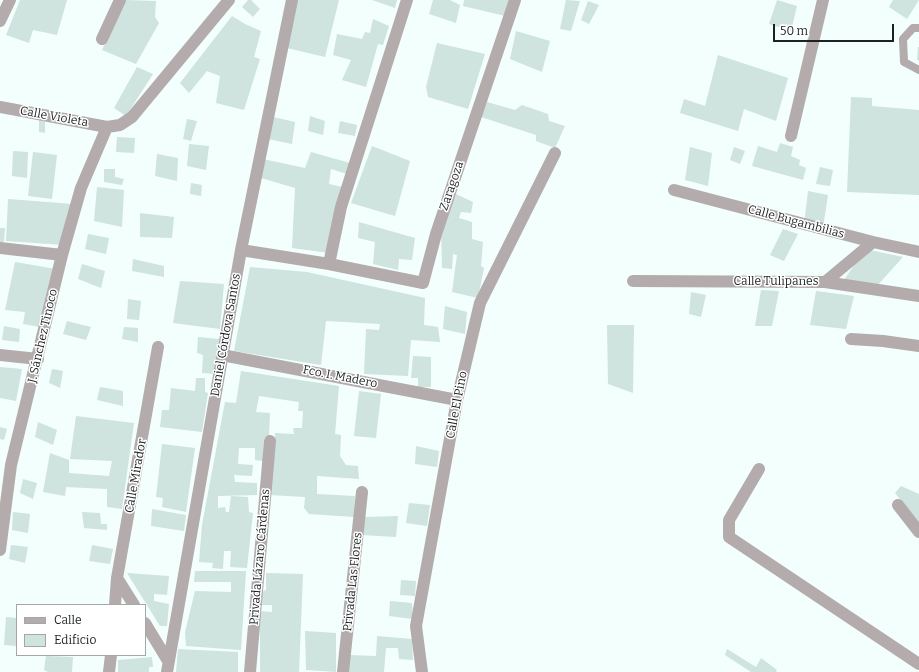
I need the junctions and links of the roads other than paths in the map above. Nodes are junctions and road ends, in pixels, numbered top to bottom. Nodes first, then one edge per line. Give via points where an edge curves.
1 (10, 0) edge
2 (120, 0) edge
3 (229, 0) edge
4 (292, 0) edge
5 (407, 0) edge
6 (515, 0) edge
7 (822, 0) edge
8 (0, 21) edge
9 (919, 28) edge
10 (102, 39) dead end
11 (919, 70) edge
12 (0, 107) edge
13 (107, 127) junction
14 (791, 136) dead end
15 (555, 154) dead end
16 (674, 190) dead end
17 (873, 242) junction
18 (0, 248) edge
19 (241, 250) junction
20 (919, 252) edge
21 (62, 255) junction
22 (329, 264) junction
23 (633, 281) dead end
24 (825, 282) junction
25 (919, 296) edge
26 (852, 340) dead end
27 (919, 346) edge
28 (158, 347) dead end
29 (0, 355) edge
30 (222, 355) junction
31 (38, 359) junction
32 (457, 400) junction
33 (270, 441) dead end
34 (6, 464) edge
35 (759, 469) dead end
36 (362, 492) dead end
37 (898, 504) dead end
38 (919, 532) edge
39 (0, 550) edge
40 (118, 578) junction
41 (115, 604) edge
42 (133, 604) edge
43 (146, 625) edge
44 (111, 656) edge
45 (919, 664) edge
46 (167, 666) edge
47 (109, 672) edge
48 (250, 672) edge
49 (343, 672) edge
50 (422, 672) edge

1 - 8 street
2 - 10 street
3 - 13 street via 132,117 120,125
4 - 19 street, Daniel Córdova Santos
5 - 22 street via 341,207
6 - 22 street, Zaragoza via 422,283
7 - 14 street
9 - 11 lane via 913,28 903,39 904,62
12 - 13 street, Calle Violeta
13 - 21 street, J. Sánchez Tinoco via 81,188
15 - 32 street, Calle El Pino via 480,304
16 - 17 street, Calle Bugambilias
17 - 20 street, Calle Bugambilias
17 - 24 street
18 - 21 street
19 - 22 street, Zaragoza
19 - 30 street, Daniel Córdova Santos
21 - 31 street, J. Sánchez Tinoco
23 - 24 street, Calle Tulipanes
24 - 25 street, Calle Tulipanes
26 - 27 street
28 - 40 street, Calle Mirador
29 - 31 street
30 - 32 street, Fco. I. Madero
30 - 46 street, Daniel Córdova Santos
31 - 34 street, J. Sánchez Tinoco
32 - 50 street, Calle El Pino via 416,626
33 - 48 street, Privada Lázaro Cárdenas
34 - 39 street, J. Sánchez Tinoco
35 - 45 street via 729,520 729,537
36 - 49 street, Privada Las Flores
37 - 38 street
40 - 41 street, Calle Mirador
40 - 42 street
43 - 46 street
44 - 47 street

